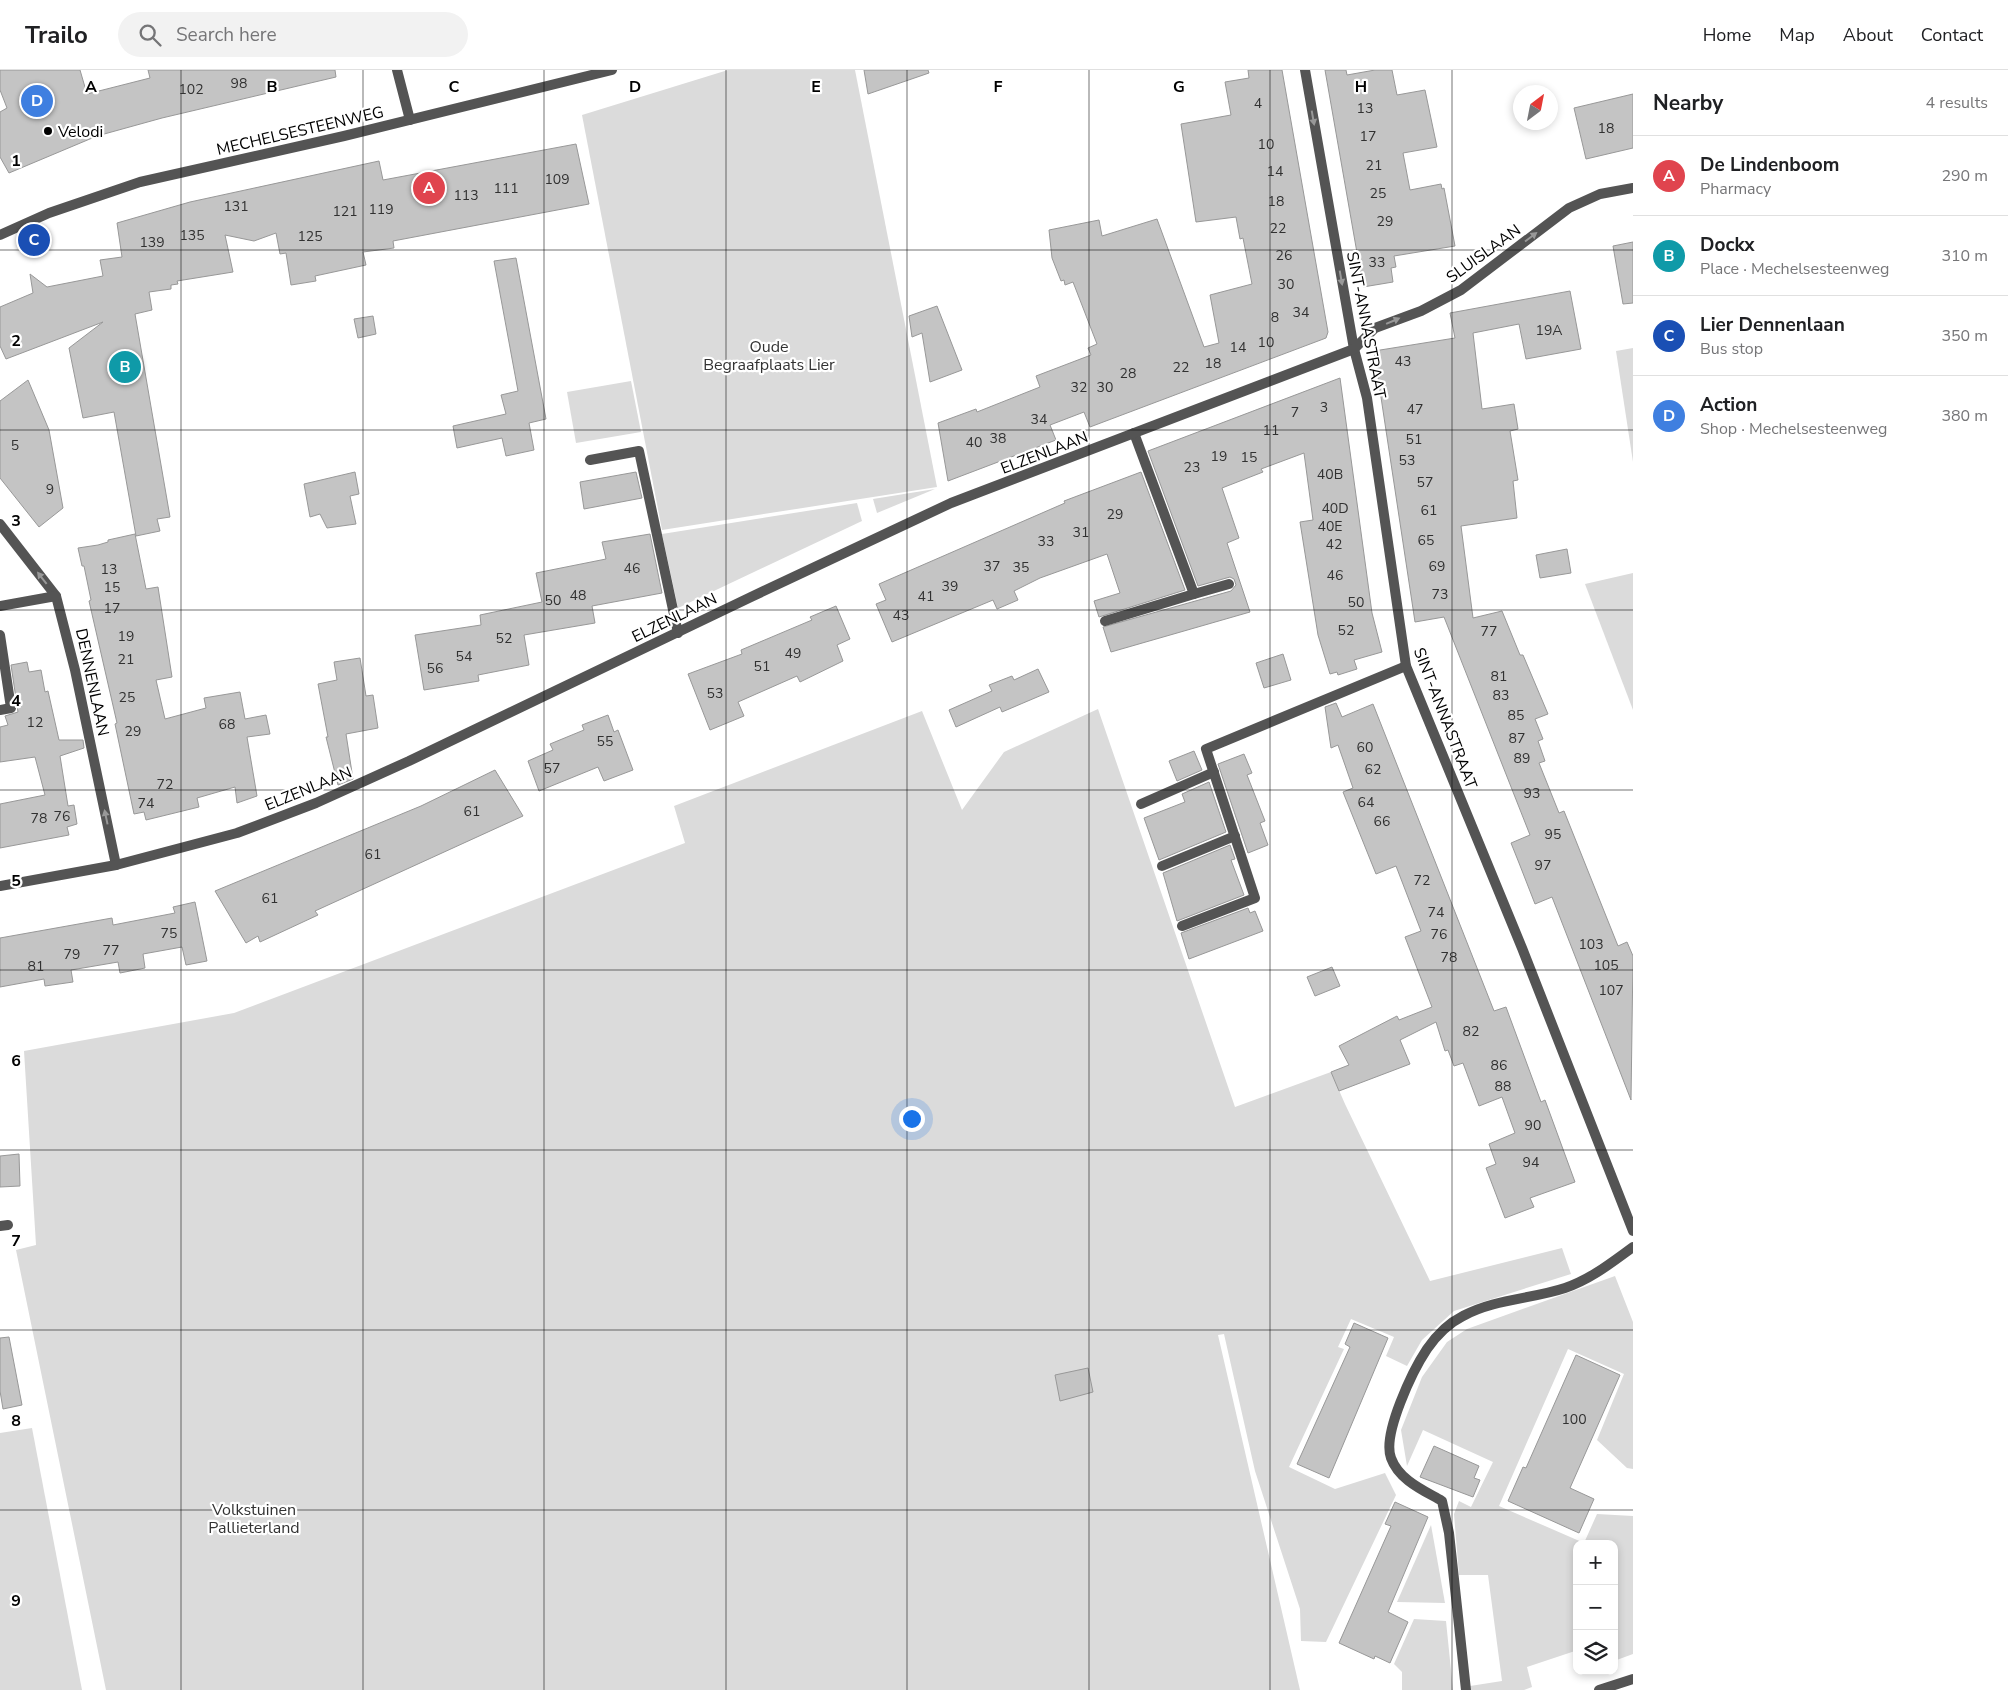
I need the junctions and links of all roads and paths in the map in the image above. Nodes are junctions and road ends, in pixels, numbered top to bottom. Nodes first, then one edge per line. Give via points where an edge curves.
1 (397, 70) edge
2 (612, 70) edge
3 (1305, 70) edge
4 (410, 120) junction
5 (1633, 188) edge
6 (0, 235) edge
7 (1354, 349) junction
8 (1134, 434) junction
9 (590, 460) dead end
10 (0, 524) edge
11 (1229, 584) dead end
12 (1194, 594) junction
13 (56, 596) junction
14 (0, 606) edge
15 (1105, 621) dead end
16 (678, 633) junction
17 (0, 635) edge
18 (1406, 666) junction
19 (0, 710) edge
20 (1214, 772) junction
21 (1141, 804) dead end
22 (1235, 836) junction
23 (116, 865) junction
24 (1162, 866) dead end
25 (0, 886) edge
26 (1182, 926) dead end
27 (1633, 1231) edge
28 (1633, 1247) edge
29 (1633, 1679) edge
30 (1466, 1690) edge
31 (1599, 1690) edge

1 - 4 street
2 - 4 street, MECHELSESTEENWEG
3 -> 7 street, SINT-ANNASTRAAT
4 - 6 street, MECHELSESTEENWEG via 140,182 49,213
7 -> 5 street, SLUISLAAN via 1375,328 1421,311 1461,290 1569,208 1600,194
7 - 8 street, ELZENLAAN
7 - 18 street, SINT-ANNASTRAAT via 1367,398
8 - 12 street
8 - 16 street, ELZENLAAN via 951,503
9 - 16 street via 639,451
13 -> 10 street, DENNENLAAN
11 - 12 street
12 - 15 street
13 - 14 street
23 -> 13 street, DENNENLAAN
16 - 23 street, ELZENLAAN via 316,803 237,833
17 - 19 street via 11,708
18 - 20 street via 1206,749
18 - 27 street, SINT-ANNASTRAAT via 1522,948
20 - 21 street
20 - 22 street
22 - 24 street
22 - 26 street via 1255,898
23 - 25 street, ELZENLAAN
28 - 30 street via 1589,1278 1564,1288 1480,1308 1452,1323 1427,1349 1401,1403 1389,1438 1391,1458 1410,1482 1442,1501
29 - 31 street

